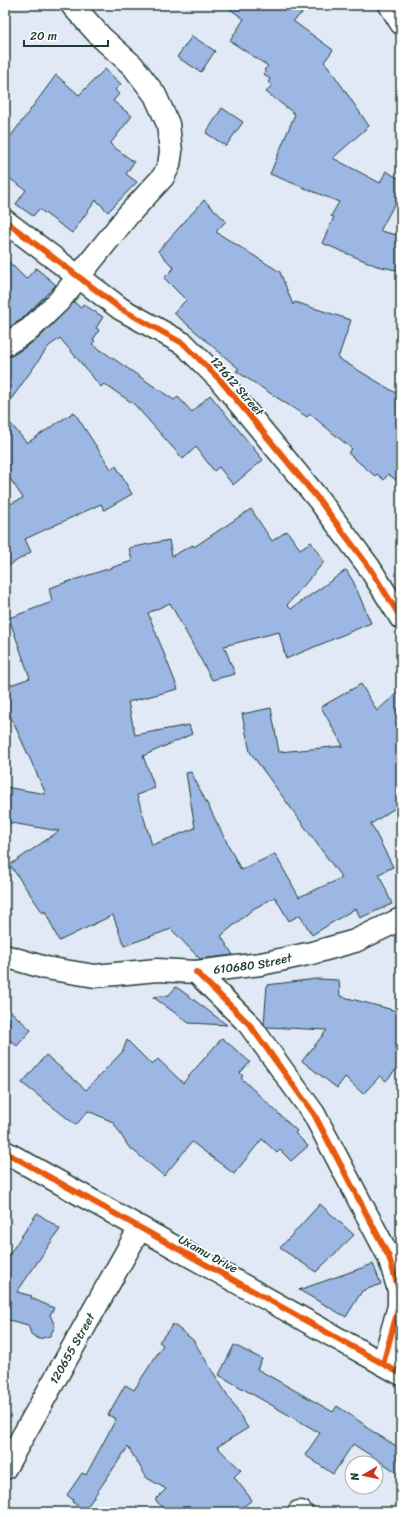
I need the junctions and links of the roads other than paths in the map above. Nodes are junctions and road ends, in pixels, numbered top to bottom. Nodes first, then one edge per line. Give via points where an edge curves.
1 (72, 5) edge
2 (390, 5) edge
3 (401, 23) edge
4 (5, 220) edge
5 (77, 277) junction
6 (5, 345) edge
7 (401, 618) edge
8 (401, 919) edge
9 (5, 956) edge
10 (196, 972) junction
11 (5, 1152) edge
12 (140, 1228) junction
13 (392, 1369) edge
14 (5, 1468) edge

1 - 5 street via 101,37 134,66 155,95 168,124 171,152 169,165 163,177
2 - 3 street
4 - 5 street, 121612 Street
5 - 6 street via 59,301 30,329
5 - 7 street, 121612 Street via 121,309 184,344 221,381 319,500 369,567
8 - 10 street, 610680 Street via 355,941 312,953 262,964
9 - 10 street, 610680 Street via 46,968 96,976 157,970
10 - 13 street via 249,1024 314,1114 389,1257 399,1290
11 - 12 street, Uxamu Drive
12 - 13 street, Uxamu Drive
12 - 14 street, 120655 Street

